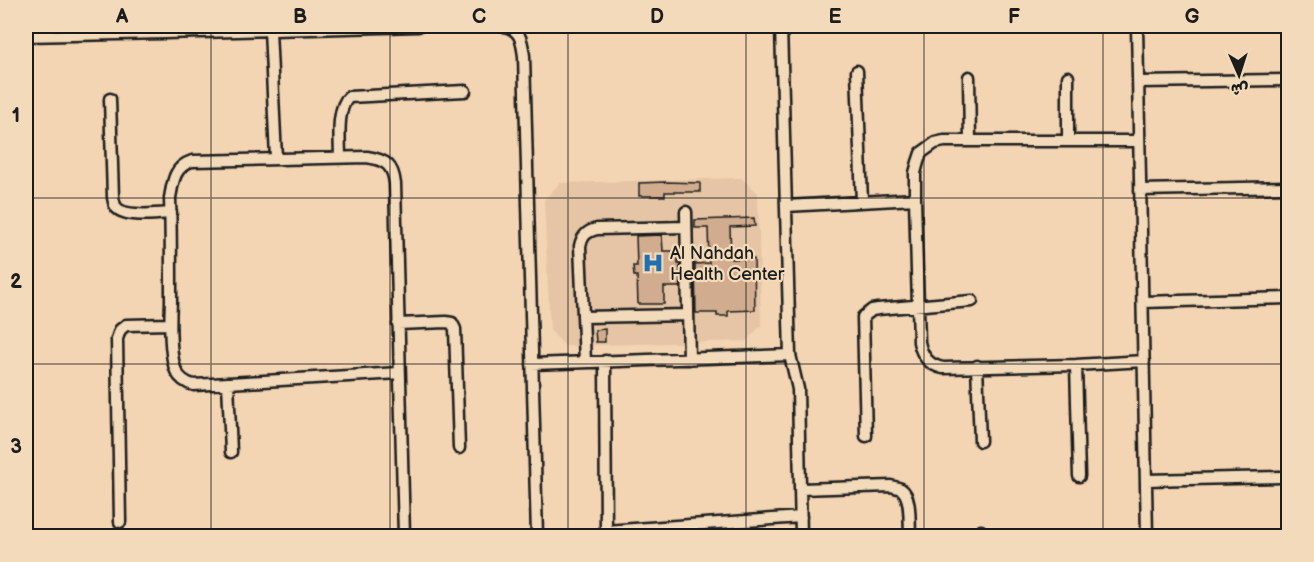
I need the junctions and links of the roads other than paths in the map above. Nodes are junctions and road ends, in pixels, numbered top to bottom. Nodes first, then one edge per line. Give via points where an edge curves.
1 (418, 26) edge
2 (504, 26) edge
3 (781, 26) edge
4 (1137, 26) edge
5 (165, 29) edge
6 (270, 30) junction
7 (26, 36) edge
8 (857, 71) dead end
9 (969, 77) dead end
10 (1068, 77) dead end
11 (1288, 80) edge
12 (1138, 82) junction
13 (465, 91) dead end
14 (110, 99) dead end
15 (1068, 140) junction
16 (970, 141) junction
17 (1139, 141) junction
18 (276, 158) junction
19 (340, 158) junction
20 (1288, 187) edge
21 (1140, 190) junction
22 (915, 199) junction
23 (862, 202) junction
24 (786, 206) junction
25 (686, 212) dead end
26 (171, 213) junction
27 (686, 227) junction
28 (1288, 298) edge
29 (972, 301) dead end
30 (1143, 302) junction
31 (917, 306) junction
32 (688, 315) junction
33 (583, 317) junction
34 (171, 324) junction
35 (398, 324) junction
36 (790, 355) junction
37 (689, 358) junction
38 (605, 361) junction
39 (1144, 361) junction
40 (585, 362) junction
41 (532, 364) junction
42 (1076, 365) junction
43 (977, 366) junction
44 (399, 373) junction
45 (228, 383) junction
46 (866, 436) dead end
47 (980, 441) dead end
48 (459, 448) dead end
49 (231, 452) dead end
50 (1079, 476) dead end
51 (1280, 477) dead end
52 (1146, 480) junction
53 (801, 489) junction
54 (801, 517) junction
55 (120, 522) dead end
56 (606, 534) edge
57 (404, 537) edge
58 (537, 537) edge
59 (801, 537) edge
60 (910, 537) edge
61 (1147, 537) edge

1 - 6 street
2 - 41 street via 522,39 524,56
3 - 24 street
4 - 12 street
5 - 6 street
5 - 7 street
6 - 18 street
8 - 23 street
9 - 16 street
10 - 15 street
11 - 12 street
12 - 17 street
13 - 19 street via 349,98 340,113
14 - 26 street via 112,197 116,207 132,214
15 - 16 street
15 - 17 street
16 - 22 street via 935,143 921,153 915,173
17 - 21 street
18 - 19 street
18 - 26 street via 184,164 174,177
19 - 35 street via 378,159 394,175
20 - 21 street
21 - 30 street
22 - 23 street
22 - 31 street
23 - 24 street
24 - 36 street
25 - 27 street
26 - 34 street
27 - 32 street
27 - 33 street via 587,232 580,246
28 - 30 street
29 - 31 street
30 - 39 street
31 - 43 street via 919,342 929,362 943,368
31 - 46 street via 872,310 864,317
32 - 33 street
32 - 37 street
33 - 40 street
34 - 45 street via 173,362 181,379 194,385
34 - 55 street via 126,325 117,339
35 - 44 street
35 - 48 street via 446,322 455,329
36 - 37 street
36 - 53 street via 798,389
37 - 38 street
38 - 40 street
38 - 56 street
39 - 42 street
39 - 52 street
40 - 41 street
41 - 58 street
42 - 43 street
42 - 50 street
43 - 47 street
44 - 45 street
44 - 57 street
45 - 49 street
51 - 52 street
52 - 61 street
53 - 54 street
53 - 60 street via 900,488 909,504
54 - 56 street
54 - 59 street

